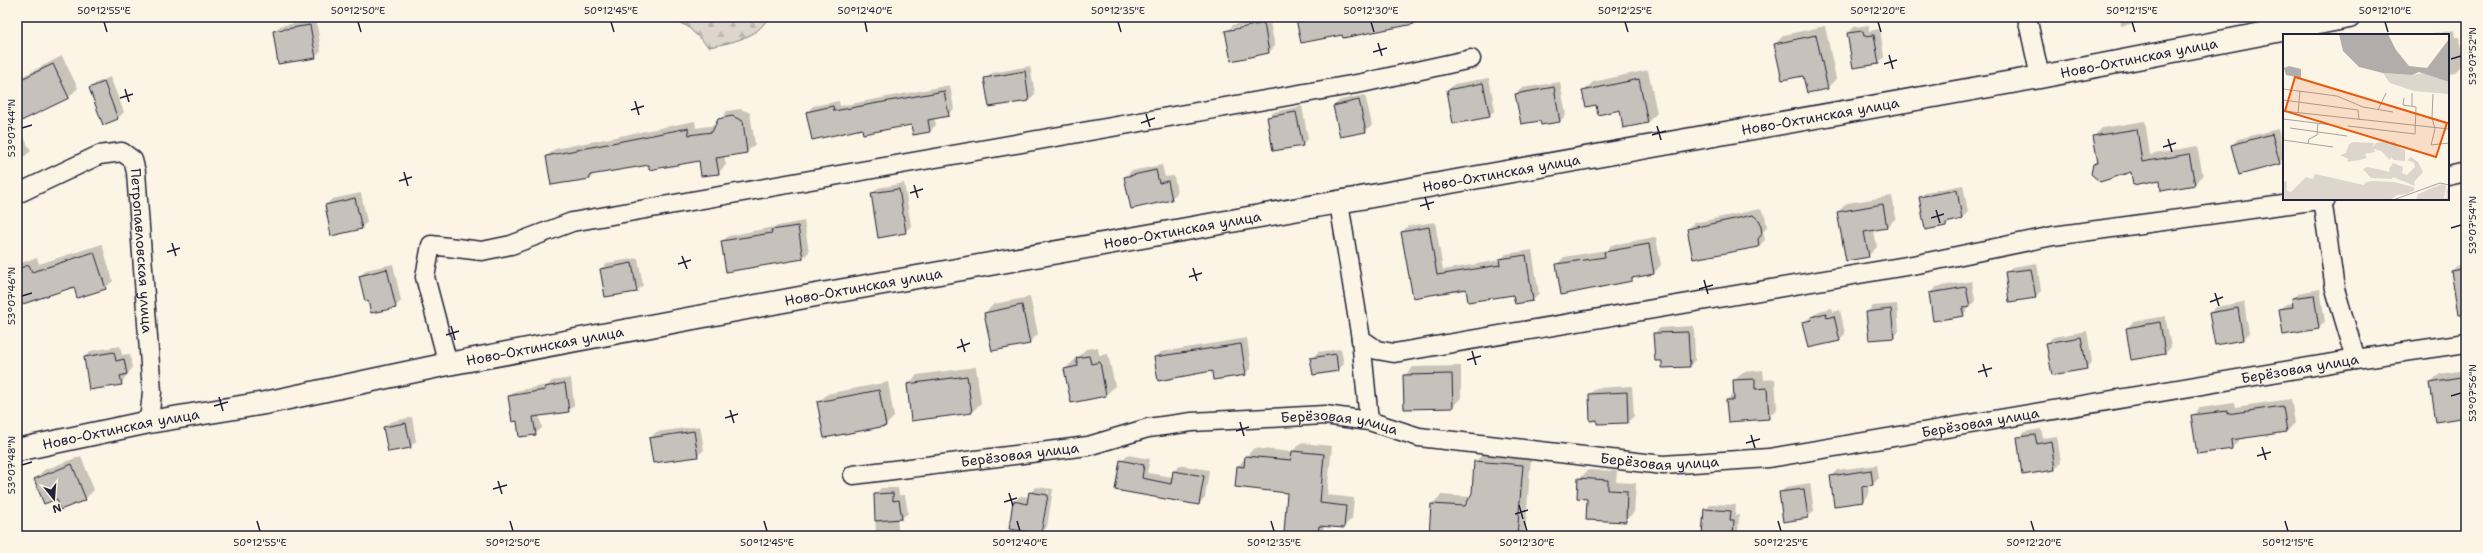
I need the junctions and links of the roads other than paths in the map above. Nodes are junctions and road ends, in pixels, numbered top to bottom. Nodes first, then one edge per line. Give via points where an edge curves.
1 (2027, 17) edge
2 (2349, 17) edge
3 (2284, 32) edge
4 (1471, 60) dead end
5 (2040, 77) junction
6 (2466, 172) edge
7 (2449, 176) edge
8 (17, 194) edge
9 (2316, 200) edge
10 (2323, 200) edge
11 (1339, 203) junction
12 (1361, 339) junction
13 (2466, 343) edge
14 (2356, 359) junction
15 (448, 364) junction
16 (1369, 421) junction
17 (149, 422) junction
18 (17, 450) edge
19 (853, 475) dead end

1 - 5 street
2 - 3 street, Ново-Охтинская улица
3 - 5 street, Ново-Охтинская улица
4 - 15 street via 1362,83 572,222 511,245 482,251 431,245 425,278
5 - 11 street, Ново-Охтинская улица
6 - 7 street
8 - 17 street, Петропавловская улица via 99,155 122,152 133,160 136,172 152,392
9 - 12 street via 2053,236 1918,264 1394,353 1376,350
10 - 14 street via 2335,289
11 - 12 street
11 - 15 street, Ново-Охтинская улица via 828,293
12 - 16 street
13 - 14 street, Берёзовая улица
14 - 16 street, Берёзовая улица via 1768,458 1685,464 1663,465 1419,437
15 - 17 street, Ново-Охтинская улица via 265,403
16 - 19 street, Берёзовая улица via 1325,415 1192,422 1148,428 1088,446
17 - 18 street, Ново-Охтинская улица

